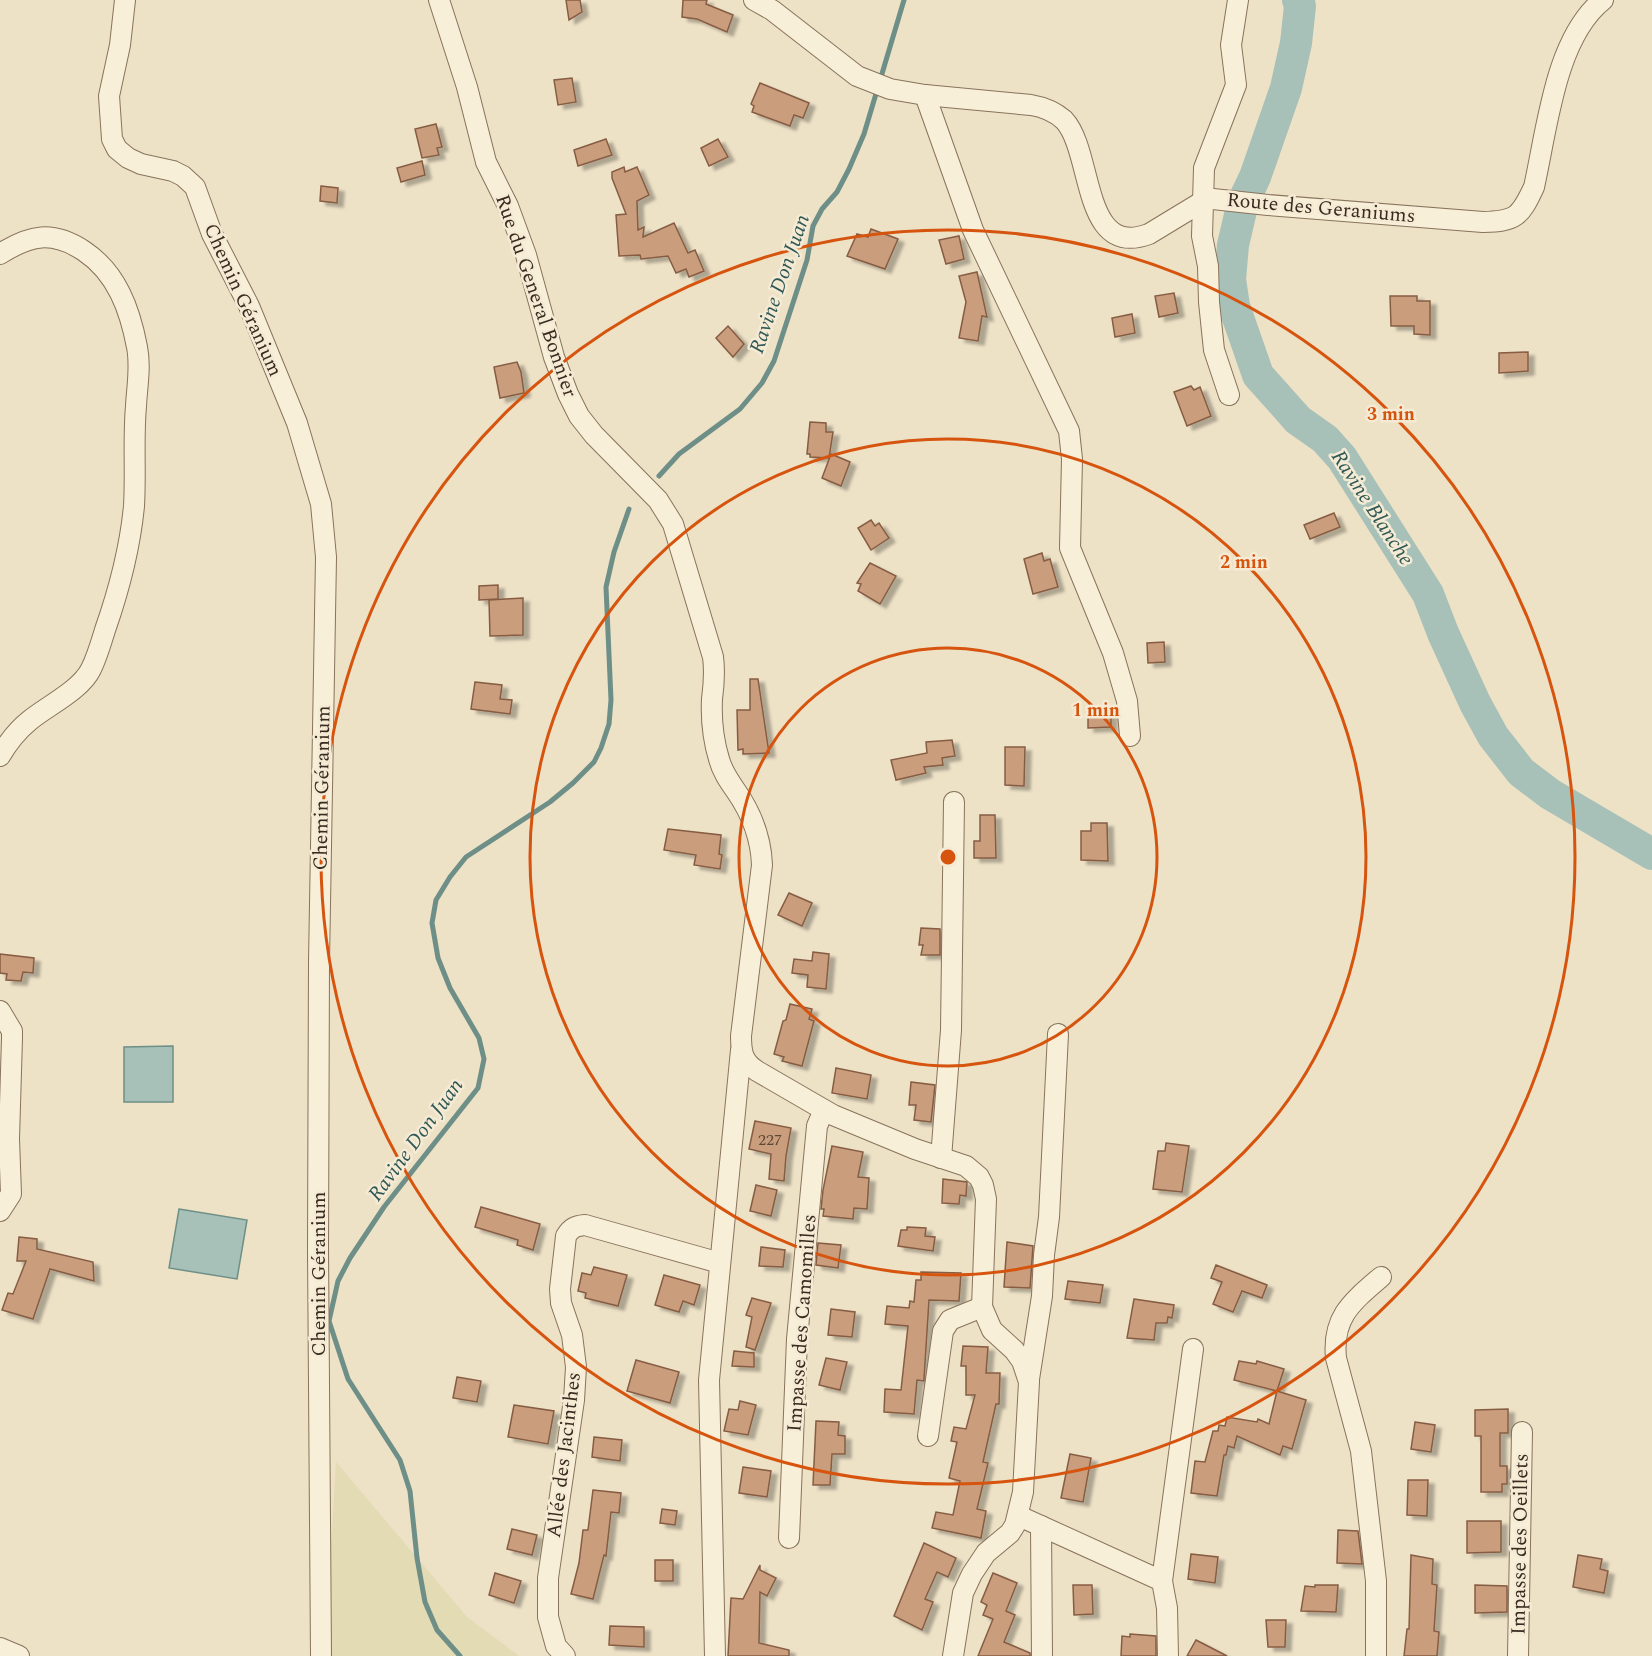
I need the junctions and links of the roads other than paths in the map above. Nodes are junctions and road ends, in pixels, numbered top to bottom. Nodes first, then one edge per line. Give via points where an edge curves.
1 (125, 0) edge
2 (439, 0) edge
3 (754, 0) edge
4 (1238, 0) edge
5 (1603, 0) edge
6 (1582, 7) edge
7 (925, 95) junction
8 (1205, 200) junction
9 (0, 254) edge
10 (1228, 395) dead end
11 (1130, 736) dead end
12 (0, 756) edge
13 (954, 802) dead end
14 (0, 1011) edge
15 (1059, 1034) dead end
16 (741, 1050) junction
17 (824, 1110) junction
18 (941, 1158) junction
19 (0, 1211) edge
20 (720, 1263) junction
21 (1381, 1277) dead end
22 (982, 1307) junction
23 (1193, 1349) dead end
24 (1029, 1382) junction
25 (1522, 1432) dead end
26 (928, 1436) dead end
27 (1019, 1516) junction
28 (1041, 1526) junction
29 (789, 1538) dead end
30 (1162, 1581) junction
31 (0, 1648) edge
32 (19, 1656) edge
33 (321, 1656) edge
34 (565, 1656) edge
35 (715, 1656) edge
36 (953, 1656) edge
37 (1042, 1656) edge
38 (1168, 1656) edge
39 (1376, 1656) edge
40 (1518, 1656) edge

1 - 33 street, Chemin Géranium via 109,96 112,139 128,158 173,171 195,187 212,234 249,306 297,423 321,504 326,556 319,974
2 - 16 street, Rue du General Bonnier via 486,162 526,255 568,394 594,435 658,500 673,524 713,657 713,736 719,762 756,826 762,846
3 - 7 street, Route des Geraniums via 857,76 890,89
4 - 8 street via 1231,45 1236,85 1204,168
5 - 6 street, Route des Geraniums
6 - 8 street, Route des Geraniums via 1561,62 1534,188 1526,206 1514,217 1483,222
7 - 8 street, Route des Geraniums via 1044,107 1056,114 1065,121 1076,144 1098,214 1108,231 1115,234 1149,234
7 - 11 street via 973,230 1069,431 1070,548 1113,653 1126,701
8 - 10 street via 1202,236 1214,350
9 - 12 street via 36,237 66,242 93,257 113,278 121,294 139,365 132,518 124,567 98,651 91,670 79,684 27,722
13 - 18 street via 951,1030
14 - 19 street via 12,1038 11,1194
15 - 24 street via 1049,1217
16 - 17 street via 749,1066
16 - 20 street
17 - 18 street
17 - 29 street, Impasse des Camomilles via 817,1126 797,1339
18 - 22 street via 966,1166 983,1185 986,1198
20 - 34 street, Allée des Jacinthes via 585,1225 571,1229 566,1236 561,1303 572,1335 576,1367 548,1578 548,1617 556,1646
20 - 35 street via 709,1380
21 - 39 street via 1350,1304 1334,1344 1361,1451 1376,1581
22 - 24 street via 992,1329 1022,1361
22 - 26 street via 950,1320 943,1331
23 - 30 street
24 - 27 street
25 - 40 street, Impasse des Oeillets
27 - 28 street
27 - 36 street via 1010,1533 986,1553 963,1593
28 - 30 street
28 - 37 street
30 - 38 street
31 - 32 street

